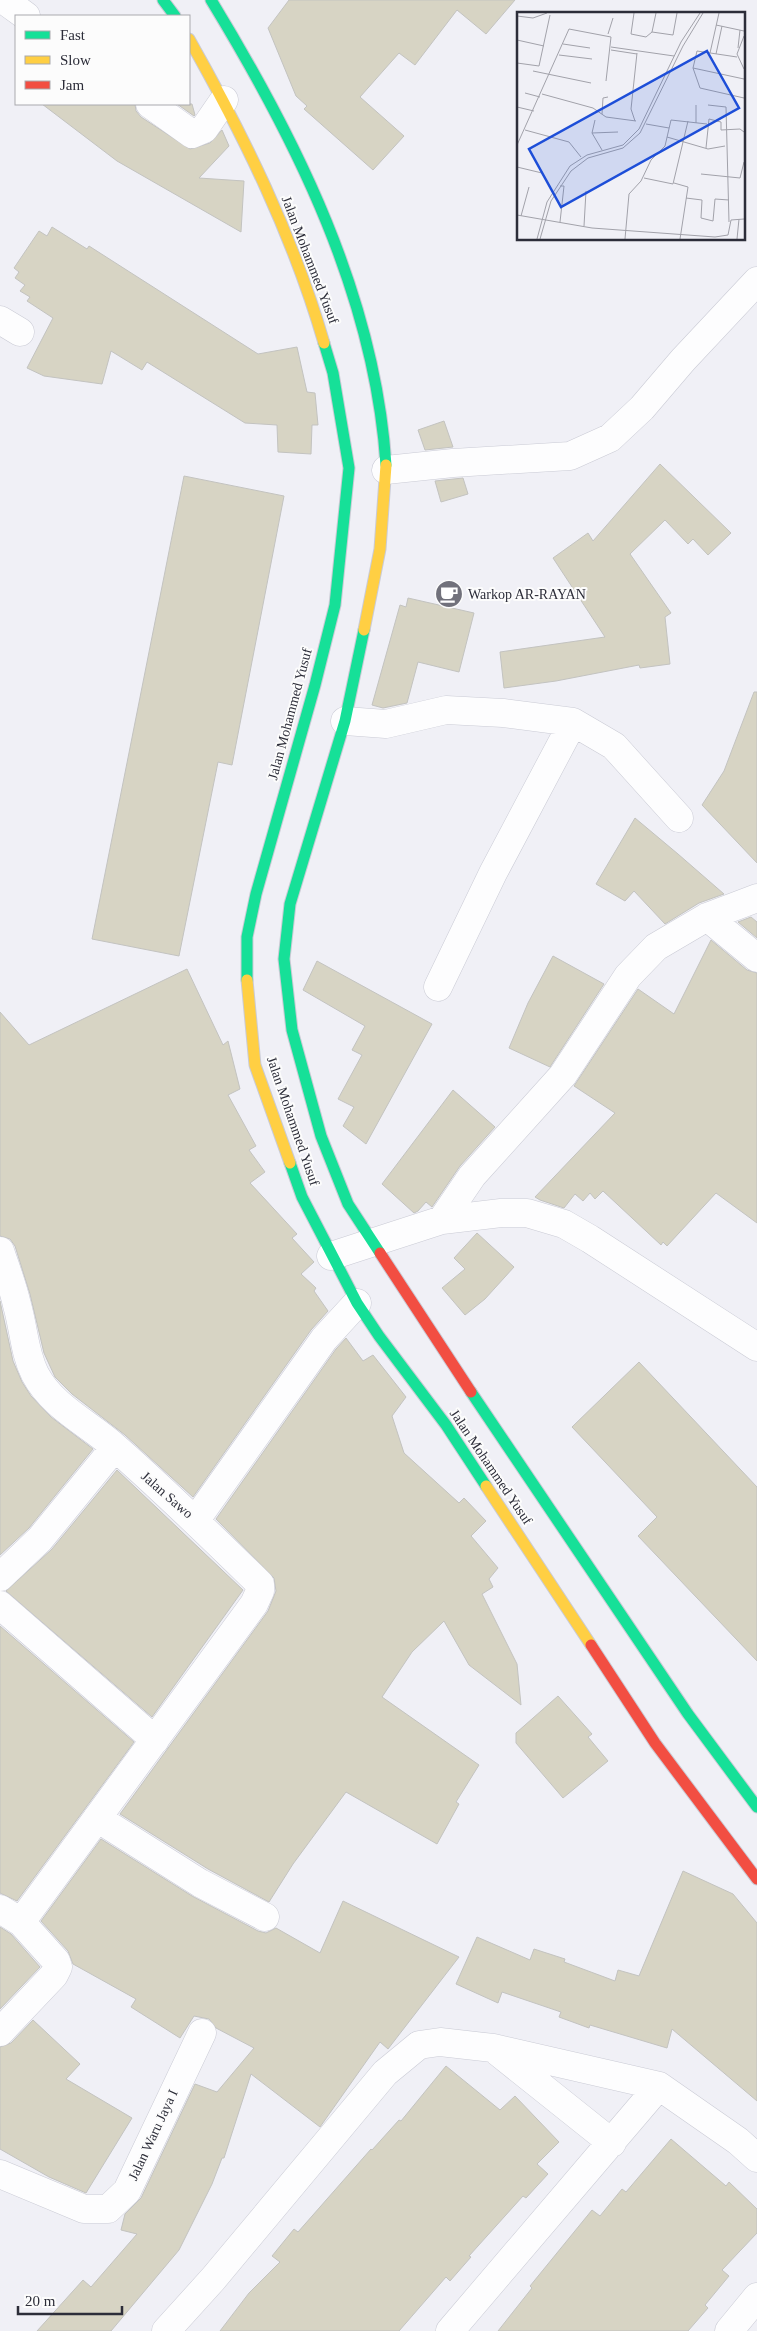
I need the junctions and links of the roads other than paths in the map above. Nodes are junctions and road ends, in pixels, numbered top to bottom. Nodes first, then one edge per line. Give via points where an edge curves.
1 (4, 0) edge
2 (163, 0) edge
3 (211, 0) edge
4 (25, 15) edge
5 (174, 15) edge
6 (190, 41) edge
7 (224, 100) junction
8 (151, 105) edge
9 (757, 281) edge
10 (386, 470) junction
11 (345, 721) junction
12 (573, 722) junction
13 (680, 818) dead end
14 (757, 898) edge
15 (708, 917) junction
16 (757, 958) edge
17 (438, 987) dead end
18 (442, 1220) junction
19 (373, 1242) junction
20 (0, 1251) edge
21 (331, 1256) junction
22 (357, 1303) junction
23 (757, 1347) edge
24 (115, 1447) junction
25 (195, 1521) junction
26 (0, 1577) edge
27 (0, 1605) edge
28 (155, 1740) junction
29 (757, 1807) edge
30 (97, 1818) junction
31 (757, 1879) edge
32 (10, 1916) edge
33 (265, 1917) dead end
34 (0, 2032) edge
35 (202, 2033) dead end
36 (493, 2048) junction
37 (659, 2086) junction
38 (612, 2143) junction
39 (757, 2158) edge
40 (0, 2174) edge
41 (757, 2297) edge
42 (166, 2331) edge
43 (450, 2331) edge
44 (729, 2331) edge

1 - 4 street
2 - 5 main road
3 - 10 main road, Jalan Mohammed Yusuf via 254,70 290,139 333,240 373,364 383,421
6 - 7 main road, Jalan Mohammed Yusuf
7 - 8 street via 204,129 192,134
7 - 21 main road, Jalan Mohammed Yusuf via 263,180 310,295 333,373 349,468 335,605 246,937 255,1065 302,1197
9 - 10 street via 642,408 610,438 570,456
10 - 11 main road, Jalan Mohammed Yusuf via 380,549
11 - 12 street via 386,724 446,710
11 - 19 main road, Jalan Mohammed Yusuf via 290,904 284,959 292,1030 321,1136 348,1204
12 - 13 street via 614,746
12 - 17 street
14 - 15 street
15 - 16 street
15 - 18 street via 656,946 628,976 563,1075 472,1176
18 - 19 street
18 - 23 street via 527,1213 564,1224
19 - 21 street
19 - 29 main road, Jalan Mohammed Yusuf via 552,1516 688,1714
20 - 24 street, Jalan Sawo via 18,1306 26,1352 36,1376 71,1414
21 - 22 main road, Jalan Mohammed Yusuf
22 - 25 street, Jalan Sawo via 324,1339
22 - 31 main road, Jalan Mohammed Yusuf via 446,1425 655,1743
24 - 25 street, Jalan Sawo
24 - 26 street via 40,1539
25 - 28 street via 260,1584 260,1591 254,1604
27 - 28 street
28 - 30 street
30 - 32 street
30 - 33 street via 200,1883
32 - 34 street via 56,1961 58,1967
35 - 40 street, Jalan Waru Jaya I via 127,2191 108,2209 84,2209
36 - 37 street
36 - 38 street
36 - 42 street via 440,2042 419,2045 385,2073
37 - 38 street
37 - 39 street
38 - 43 street
41 - 44 street

